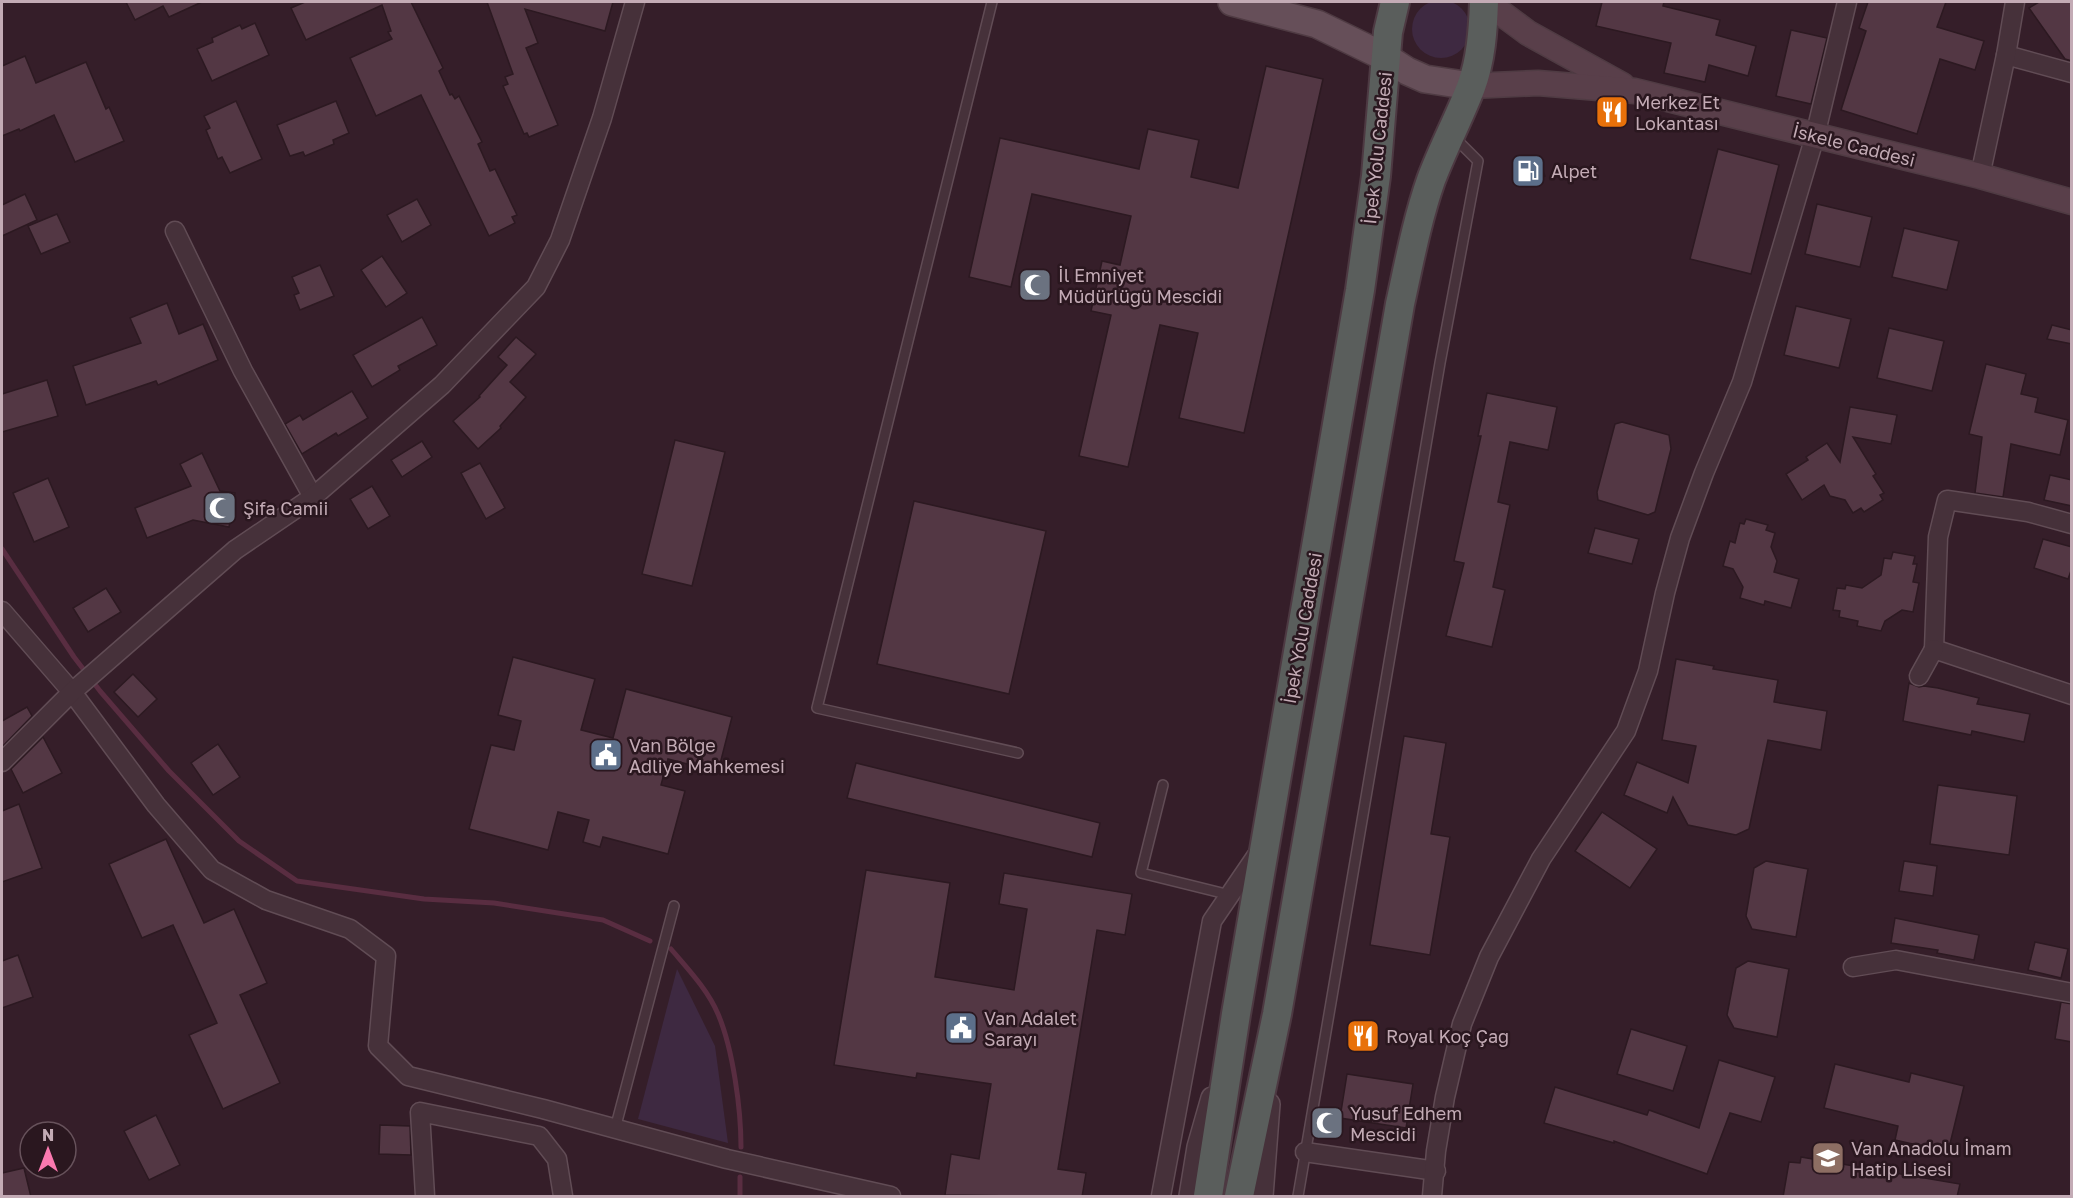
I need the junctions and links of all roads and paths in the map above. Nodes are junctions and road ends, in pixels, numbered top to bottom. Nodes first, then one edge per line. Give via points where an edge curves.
1 (635, 2) edge
2 (992, 2) edge
3 (1232, 2) edge
4 (1395, 2) edge
5 (1485, 2) edge
6 (1847, 2) edge
7 (2015, 2) edge
8 (2006, 55) junction
9 (1387, 58) junction
10 (2072, 73) edge
11 (1471, 86) junction
12 (1635, 91) junction
13 (1450, 132) junction
14 (1815, 136) junction
15 (1980, 176) junction
16 (2072, 202) edge
17 (175, 231) dead end
18 (313, 497) junction
19 (2072, 524) edge
20 (2, 611) edge
21 (1934, 650) junction
22 (1919, 676) dead end
23 (72, 692) junction
24 (2072, 695) edge
25 (1018, 753) dead end
26 (2, 762) edge
27 (1163, 785) dead end
28 (1264, 844) junction
29 (1230, 895) junction
30 (674, 906) dead end
31 (1853, 967) dead end
32 (2072, 993) edge
33 (1236, 1014) junction
34 (1277, 1014) junction
35 (615, 1129) junction
36 (1305, 1152) junction
37 (1436, 1171) junction
38 (424, 1197) edge
39 (563, 1197) edge
40 (891, 1197) edge
41 (1161, 1197) edge
42 (1190, 1197) edge
43 (1208, 1197) edge
44 (1239, 1197) edge
45 (1262, 1197) edge
46 (1298, 1197) edge
47 (1432, 1197) edge

1 - 18 street via 602,118 560,240 536,287 442,385
2 - 25 lane via 817,708
3 - 9 main road via 1317,24
4 - 9 highway, İpek Yolu Caddesi
5 - 11 highway via 1480,53
5 - 12 main road via 1527,33
6 - 14 street
7 - 8 street
8 - 10 street
8 - 15 street
9 - 11 main road via 1425,80
9 - 28 highway, İpek Yolu Caddesi via 1360,290
11 - 12 main road via 1538,83
11 - 13 highway
12 - 14 main road, İskele Caddesi
13 - 34 highway via 1430,182 1400,304
13 - 36 lane via 1478,161
14 - 15 main road, İskele Caddesi
14 - 37 street via 1742,382 1680,538 1645,681 1626,731 1540,859 1488,957 1462,1024 1445,1097
15 - 16 main road, İskele Caddesi
17 - 18 street via 243,371
18 - 23 street via 234,550
19 - 21 street via 2028,512 1947,500 1938,537
20 - 23 street
21 - 22 street
21 - 24 street
23 - 26 street
23 - 35 street via 156,806 212,870 266,900 350,929 386,956 378,1046 408,1076
27 - 29 lane via 1141,873
28 - 29 street
28 - 33 highway, İpek Yolu Caddesi
29 - 41 street via 1212,921
30 - 35 lane
31 - 32 street via 1896,960
33 - 42 street via 1198,1147
33 - 43 highway, İpek Yolu Caddesi
34 - 44 highway
34 - 45 street
35 - 40 street
36 - 37 street
36 - 46 lane
37 - 47 street
38 - 39 street via 420,1112 539,1136 556,1159

